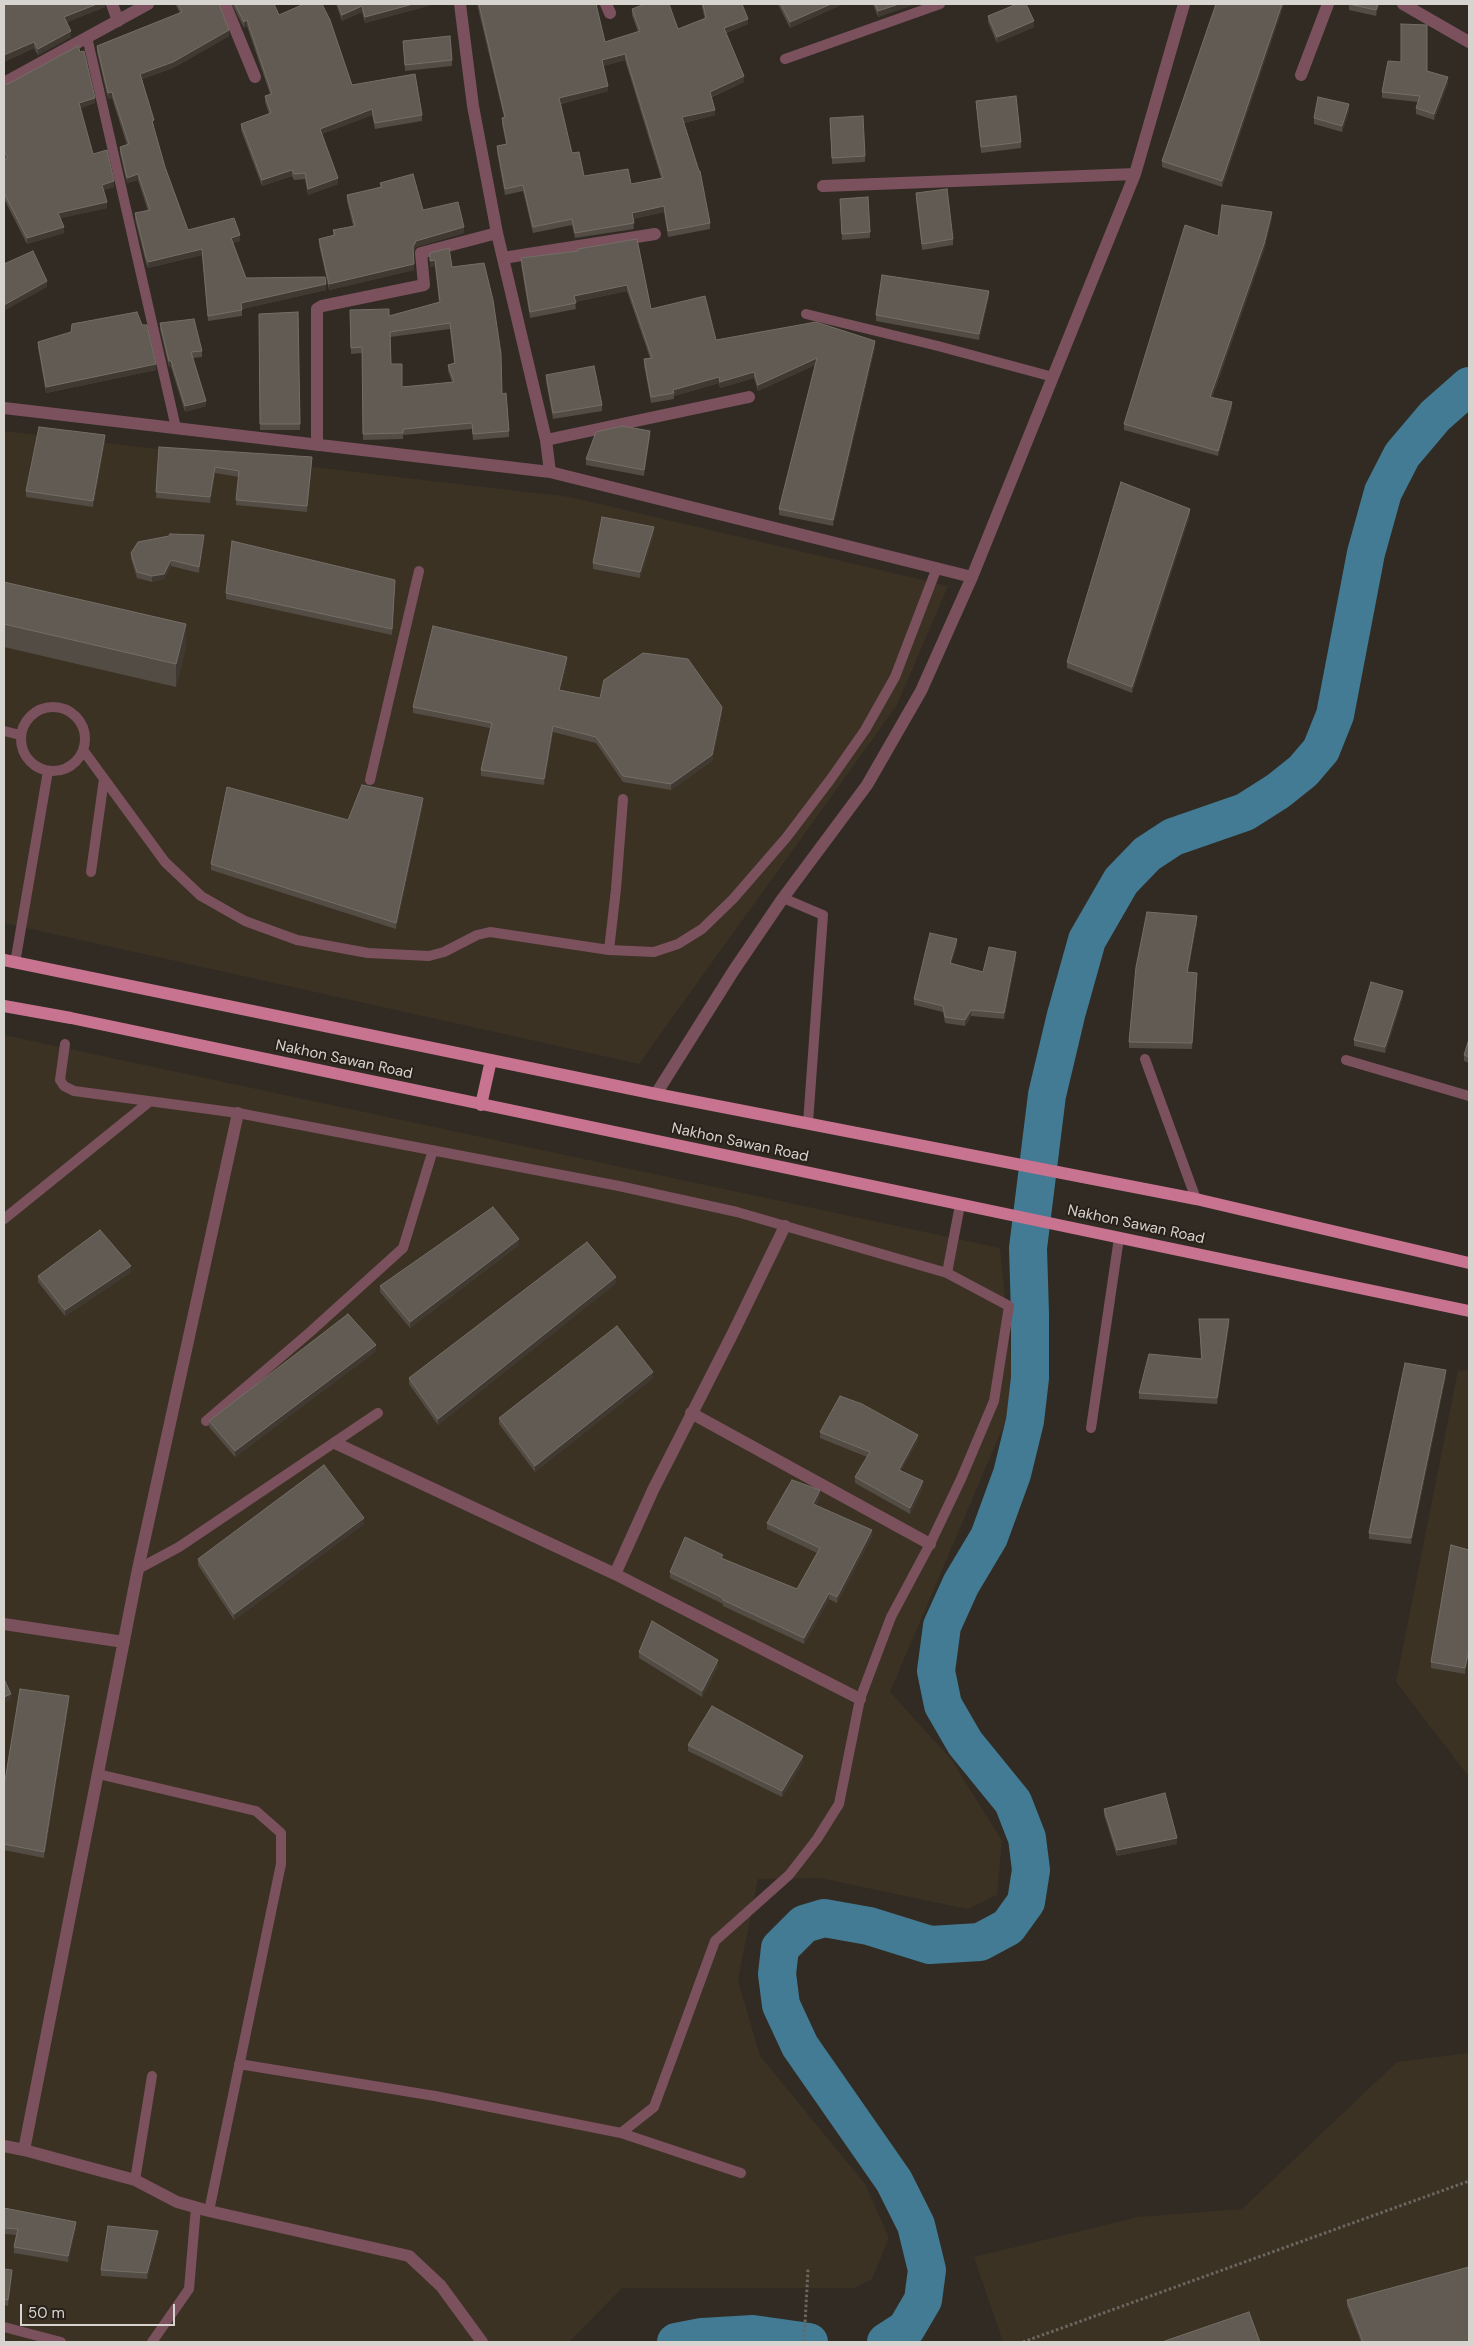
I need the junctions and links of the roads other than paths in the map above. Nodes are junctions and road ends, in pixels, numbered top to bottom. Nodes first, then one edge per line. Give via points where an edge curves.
1 (112, 4) edge
2 (148, 4) edge
3 (225, 4) edge
4 (460, 4) edge
5 (940, 4) edge
6 (1184, 4) edge
7 (1328, 4) edge
8 (1403, 4) edge
9 (118, 20) junction
10 (87, 37) junction
11 (1469, 42) edge
12 (785, 59) dead end
13 (1301, 75) dead end
14 (255, 77) dead end
15 (4, 83) edge
16 (1135, 174) junction
17 (822, 186) dead end
18 (497, 234) junction
19 (655, 234) dead end
20 (503, 258) junction
21 (806, 314) dead end
22 (1053, 377) junction
23 (749, 397) dead end
24 (4, 408) edge
25 (176, 428) junction
26 (546, 440) junction
27 (317, 445) junction
28 (550, 472) junction
29 (936, 570) junction
30 (419, 571) dead end
31 (972, 577) junction
32 (4, 731) edge
33 (20, 735) junction
34 (83, 750) junction
35 (48, 771) junction
36 (104, 780) junction
37 (370, 780) dead end
38 (623, 800) dead end
39 (90, 872) dead end
40 (783, 898) junction
41 (609, 950) junction
42 (9, 961) edge
43 (4, 1006) edge
44 (65, 1044) dead end
45 (1145, 1059) dead end
46 (491, 1060) junction
47 (1346, 1060) dead end
48 (656, 1094) junction
49 (1469, 1096) edge
50 (150, 1102) junction
51 (481, 1105) junction
52 (238, 1113) junction
53 (808, 1123) junction
54 (433, 1150) junction
55 (1196, 1199) junction
56 (960, 1205) junction
57 (4, 1219) edge
58 (785, 1226) junction
59 (1119, 1238) junction
60 (1469, 1263) edge
61 (947, 1273) junction
62 (1469, 1311) edge
63 (691, 1412) junction
64 (378, 1414) dead end
65 (206, 1421) dead end
66 (1091, 1428) dead end
67 (335, 1443) junction
68 (930, 1544) junction
69 (138, 1569) junction
70 (615, 1574) junction
71 (4, 1624) edge
72 (124, 1642) junction
73 (860, 1698) junction
74 (98, 1774) junction
75 (239, 2064) junction
76 (152, 2076) dead end
77 (621, 2133) junction
78 (4, 2146) edge
79 (24, 2150) junction
80 (742, 2173) dead end
81 (135, 2180) junction
82 (203, 2209) junction
83 (4, 2327) edge
84 (60, 2342) edge
85 (152, 2342) edge
86 (482, 2342) edge

1 - 9 street
2 - 9 street
3 - 14 street
4 - 18 street
5 - 12 lane
6 - 16 street
7 - 13 street
8 - 11 street
9 - 10 street
10 - 15 street
10 - 25 lane
16 - 17 street
16 - 22 street
18 - 20 street
18 - 27 street via 421,253 424,285 317,309
19 - 20 street
20 - 26 street
21 - 22 lane
22 - 31 street
23 - 26 street
24 - 25 street
25 - 27 street
26 - 28 street
27 - 28 street
28 - 29 street
29 - 31 street
29 - 41 lane via 895,677 866,730 786,838 702,929 678,944 654,952
30 - 37 lane
31 - 40 street via 922,691 867,785
32 - 33 lane
33 - 34 lane via 35,713 50,707 60,708 78,719 85,740
33 - 35 lane via 24,755 30,763
34 - 35 lane via 69,767
34 - 36 lane
35 - 42 lane
36 - 39 lane
36 - 41 lane via 165,862 201,896 245,921 297,940 368,953 430,956 490,932
38 - 41 lane
40 - 48 street
40 - 53 lane via 823,915
42 - 46 main road, Nakhon Sawan Road
43 - 51 main road, Nakhon Sawan Road
44 - 50 lane via 60,1080 64,1086 74,1091
45 - 55 lane
46 - 48 main road, Nakhon Sawan Road
46 - 51 main road
47 - 49 lane
48 - 53 main road, Nakhon Sawan Road
50 - 52 lane
50 - 57 lane
51 - 56 main road, Nakhon Sawan Road
52 - 54 lane
52 - 69 street
53 - 55 main road, Nakhon Sawan Road
54 - 58 lane via 619,1186
54 - 65 lane via 403,1248
55 - 60 main road, Nakhon Sawan Road
56 - 59 main road, Nakhon Sawan Road
56 - 61 lane
58 - 61 lane
58 - 63 street
59 - 62 main road, Nakhon Sawan Road
59 - 66 lane
61 - 68 lane via 1009,1306 994,1401
63 - 68 street
63 - 70 street
64 - 67 lane
67 - 69 lane via 179,1548
67 - 70 street
68 - 73 lane via 891,1618
69 - 72 street
70 - 73 street
71 - 72 street
72 - 74 street
73 - 77 lane via 839,1804 789,1876 715,1941 654,2107
74 - 75 lane via 256,1811 281,1833 281,1864
74 - 79 street
75 - 77 lane via 435,2096
75 - 82 lane
76 - 81 lane
77 - 80 lane
78 - 79 street
79 - 81 street
81 - 82 street via 177,2202
82 - 85 lane via 189,2289
82 - 86 street via 409,2256 441,2286
83 - 84 lane

